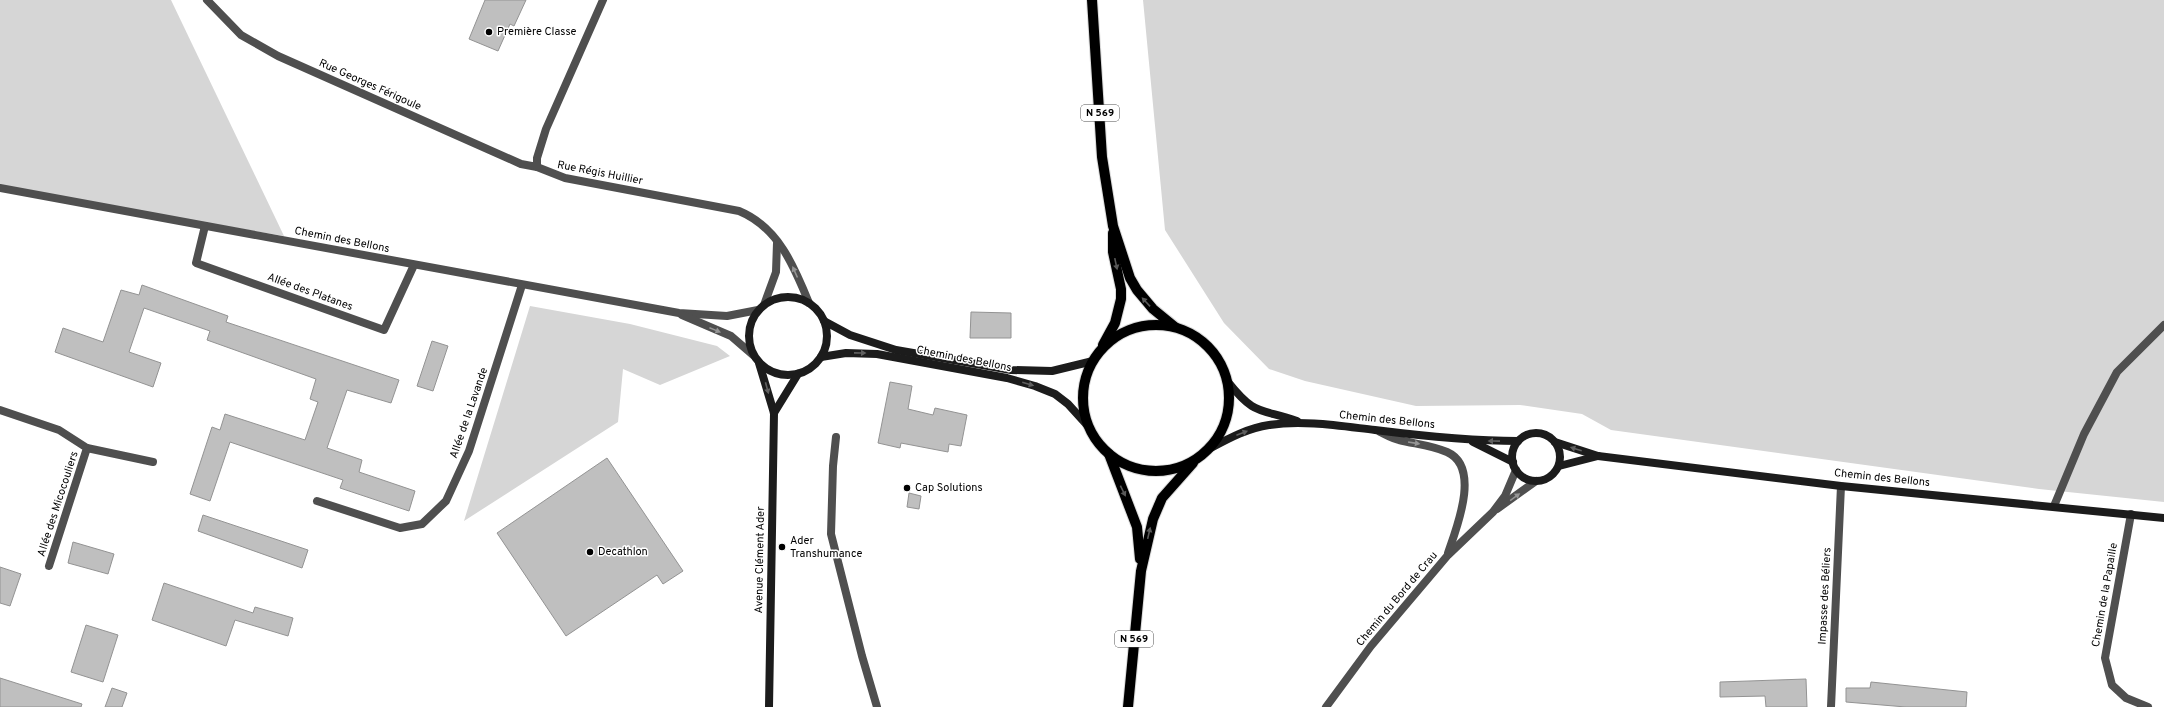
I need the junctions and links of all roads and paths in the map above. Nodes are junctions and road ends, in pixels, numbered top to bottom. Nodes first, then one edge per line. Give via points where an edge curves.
1 (207, 0) edge
2 (602, 0) edge
3 (1092, 0) edge
4 (537, 167) junction
5 (0, 188) edge
6 (205, 226) junction
7 (1113, 226) junction
8 (777, 243) junction
9 (414, 265) junction
10 (522, 285) junction
11 (809, 303) junction
12 (761, 308) junction
13 (679, 314) junction
14 (824, 321) junction
15 (2164, 325) edge
16 (1175, 327) junction
17 (1101, 350) junction
18 (753, 355) junction
19 (821, 358) junction
20 (1092, 361) junction
21 (759, 363) junction
22 (798, 374) junction
23 (1228, 382) junction
24 (0, 410) edge
25 (774, 413) junction
26 (1301, 423) junction
27 (1088, 426) junction
28 (1377, 431) junction
29 (836, 437) dead end
30 (1471, 441) junction
31 (1518, 441) junction
32 (1555, 442) junction
33 (87, 448) junction
34 (1207, 450) junction
35 (1110, 454) junction
36 (1598, 456) junction
37 (1196, 460) junction
38 (153, 462) dead end
39 (1514, 466) junction
40 (1559, 466) junction
41 (1536, 481) junction
42 (1841, 486) junction
43 (317, 501) dead end
44 (2054, 506) junction
45 (1492, 512) junction
46 (2131, 514) junction
47 (2164, 518) edge
48 (1448, 555) junction
49 (50, 566) dead end
50 (1141, 571) junction
51 (769, 707) edge
52 (877, 707) edge
53 (1128, 707) edge
54 (1326, 707) edge
55 (1831, 707) edge
56 (2148, 707) edge

1 - 4 street, Rue Georges Férigoule via 241,35 278,56 521,164
2 - 4 street via 546,129 537,158
3 - 7 main road, N 569 via 1102,157
4 - 8 street, Rue Régis Huillier via 564,178 739,211 763,224
5 - 6 street, Chemin des Bellons
6 - 9 street, Chemin des Bellons
6 - 9 street, Allée des Platanes via 196,263 384,330
16 -> 7 main road, N 569 via 1153,309 1137,290
7 -> 17 main road, N 569 via 1113,252 1121,299 1115,323
11 -> 8 street, Rue Régis Huillier via 788,256
8 - 12 street via 776,272
9 - 10 street, Chemin des Bellons
10 - 13 street, Chemin des Bellons
10 - 43 street, Allée de la Lavande via 469,451 446,501 422,524 400,528
11 - 12 main road via 786,297 774,299
11 - 14 main road
12 - 13 street, Chemin des Bellons via 727,316
12 - 18 main road via 750,325 748,335
13 -> 18 street, Chemin des Bellons via 730,336
14 - 19 main road via 827,334
14 - 20 main road, Chemin des Bellons via 850,335 896,350 1011,370 1052,371
15 - 44 street via 2117,372 2084,434
16 - 17 main road via 1155,325 1135,328 1116,336
16 - 23 main road via 1194,335 1209,347 1221,364
17 - 20 main road
18 - 21 main road
19 - 22 main road via 807,371
19 -> 27 main road, Chemin des Bellons via 846,353 878,354 1012,380 1055,394
20 - 27 main road via 1083,391 1083,406
21 - 22 main road via 777,374
21 -> 25 main road, Avenue Clément Ader
22 - 25 main road
23 - 26 main road, Chemin des Bellons via 1253,409
23 - 34 main road via 1228,412 1224,426
24 - 33 street, Allée des Micocouliers via 59,430
25 - 51 main road, Avenue Clément Ader
26 - 28 main road, Chemin des Bellons
34 -> 26 main road, Chemin des Bellons via 1262,426
27 - 35 main road via 1097,441
28 - 30 main road, Chemin des Bellons
28 -> 48 street via 1398,440 1424,444 1448,452 1463,468 1463,503
29 - 52 street via 831,534
31 -> 30 main road, Chemin des Bellons
30 - 39 main road, Chemin des Bellons
31 - 32 main road via 1532,434 1541,433
31 - 39 main road via 1513,451
36 -> 32 main road, Chemin des Bellons
32 - 40 main road via 1560,453
33 - 38 street, Allée des Micocouliers
33 - 49 street, Allée des Micocouliers
34 - 37 main road
35 - 37 main road via 1125,464 1143,470 1179,468
35 -> 50 main road, N 569 via 1137,528
36 - 40 main road, Chemin des Bellons
36 - 42 main road, Chemin des Bellons
50 -> 37 main road, N 569 via 1159,503
39 - 41 main road via 1525,478
39 - 45 street via 1505,496
40 - 41 main road via 1550,477
45 -> 41 street
42 - 44 main road, Chemin des Bellons
42 - 55 street, Impasse des Béliers
44 - 46 main road, Chemin des Bellons
45 - 48 street, Chemin du Bord de Crau
46 - 47 main road, Chemin des Bellons
46 - 56 street, Chemin de la Papaille via 2105,658 2112,685 2126,698
48 - 54 street, Chemin du Bord de Crau via 1371,646
50 - 53 main road, N 569

